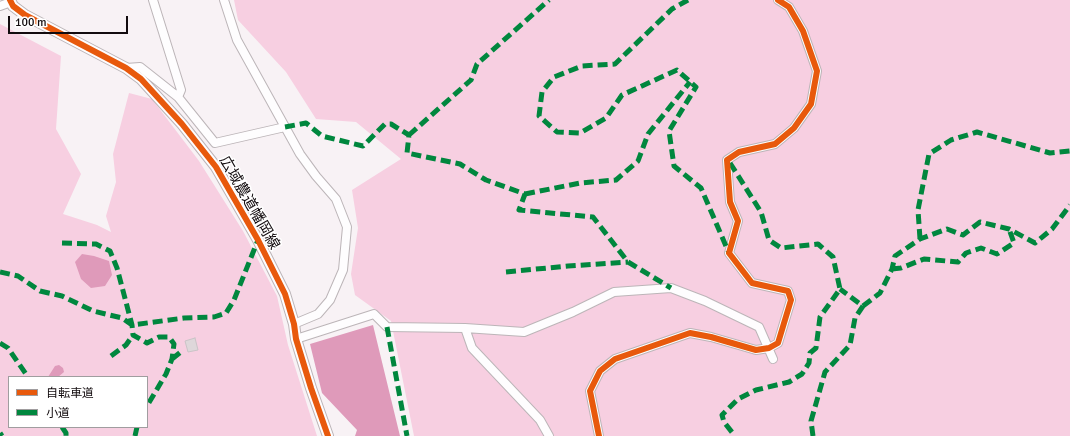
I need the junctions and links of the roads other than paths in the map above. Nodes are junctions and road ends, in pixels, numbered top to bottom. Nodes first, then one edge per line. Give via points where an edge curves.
1 (153, 0) edge
2 (224, 0) edge
3 (778, 0) edge
4 (11, 1) edge
5 (0, 6) edge
6 (126, 68) junction
7 (178, 97) junction
8 (285, 127) junction
9 (294, 324) junction
10 (465, 328) junction
11 (296, 339) junction
12 (769, 348) junction
13 (773, 359) dead end
14 (328, 436) edge
15 (549, 436) edge
16 (599, 436) edge

1 - 7 street via 181,90
2 - 8 street via 237,40
3 - 12 street via 789,7 803,31 817,71 811,104 794,128 774,144 739,152 727,160 730,202 738,221 729,253 752,283 788,291 792,300 778,343
4 - 5 street
4 - 6 street, 広域農道幡岡線 via 13,6 25,15
6 - 7 street via 140,67
6 - 9 street, 広域農道幡岡線 via 141,79 182,124 216,167 258,240 285,294
7 - 8 street via 215,143
8 - 9 street via 300,154 336,199 347,227 343,270 330,300 318,314
9 - 11 street, 広域農道幡岡線
10 - 11 street via 386,327 374,314
10 - 12 street via 524,332 614,292 671,288 759,326
10 - 15 street via 472,348 540,420
11 - 14 street, 広域農道幡岡線
12 - 13 street
12 - 16 street via 756,350 690,333 615,359 600,371 590,390

